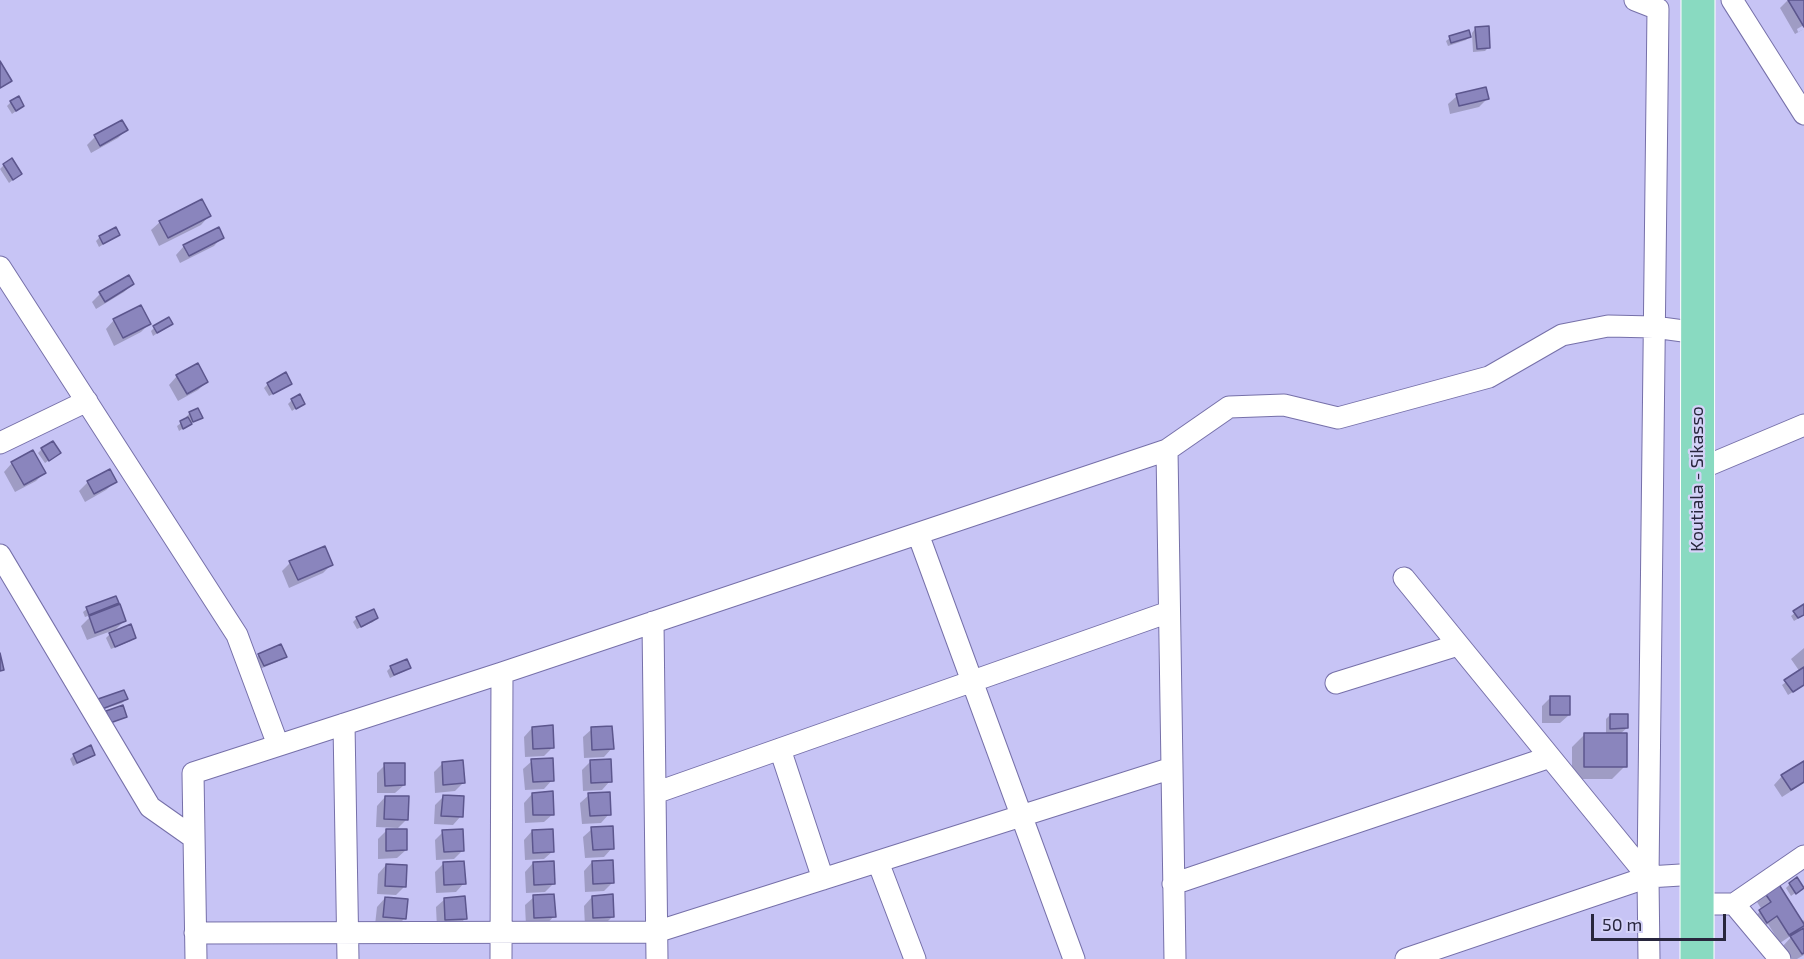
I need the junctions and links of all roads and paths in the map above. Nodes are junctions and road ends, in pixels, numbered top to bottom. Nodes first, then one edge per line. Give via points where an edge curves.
1 (1635, 0) edge
2 (1698, 0) edge
3 (1732, 0) edge
4 (1804, 114) edge
5 (0, 267) edge
6 (1654, 327) junction
7 (1698, 333) junction
8 (87, 401) junction
9 (1802, 430) edge
10 (0, 443) edge
11 (1167, 450) junction
12 (1697, 470) junction
13 (918, 534) junction
14 (0, 555) edge
15 (1404, 578) dead end
16 (1169, 612) junction
17 (653, 622) junction
18 (1458, 645) junction
19 (502, 673) junction
20 (972, 682) junction
21 (1336, 683) dead end
22 (344, 724) junction
23 (278, 745) junction
24 (780, 750) junction
25 (1550, 757) junction
26 (1172, 768) junction
27 (655, 793) junction
28 (1022, 816) junction
29 (194, 838) junction
30 (1804, 856) edge
31 (878, 862) junction
32 (1648, 877) junction
33 (823, 879) junction
34 (1173, 884) junction
35 (1697, 889) junction
36 (1734, 904) junction
37 (195, 933) junction
38 (348, 933) junction
39 (501, 933) junction
40 (656, 933) junction
41 (196, 959) edge
42 (348, 959) edge
43 (501, 959) edge
44 (657, 959) edge
45 (915, 959) edge
46 (1074, 959) edge
47 (1174, 959) edge
48 (1406, 959) edge
49 (1649, 959) edge
50 (1697, 959) edge
51 (1780, 959) edge

1 - 6 street via 1658,9
2 - 7 main road, Koutiala - Sikasso
3 - 4 street
5 - 8 street
6 - 7 street
6 - 11 street via 1608,326 1562,335 1489,377 1338,418 1284,405 1229,407
6 - 32 street
7 - 12 main road, Koutiala - Sikasso
8 - 10 street
8 - 23 street via 237,635
9 - 12 street
11 - 13 street
11 - 16 street
12 - 35 main road, Koutiala - Sikasso
13 - 17 street
13 - 20 street
14 - 29 street via 150,807
15 - 18 street
16 - 20 street
16 - 26 street
17 - 19 street
17 - 27 street
18 - 21 street
18 - 25 street
19 - 22 street
19 - 39 street
20 - 24 street
20 - 28 street
22 - 23 street
22 - 38 street
23 - 29 street via 192,773
24 - 27 street
24 - 33 street
25 - 32 street
25 - 34 street
26 - 28 street
26 - 34 street
27 - 40 street
28 - 31 street
28 - 46 street
29 - 37 street
30 - 36 street
31 - 33 street
31 - 45 street
32 - 35 street
32 - 48 street
32 - 49 street
33 - 40 street
34 - 47 street
35 - 36 street
35 - 50 main road, Koutiala - Sikasso
36 - 51 street
37 - 38 street
37 - 41 street
38 - 39 street
38 - 42 street
39 - 40 street
39 - 43 street
40 - 44 street

